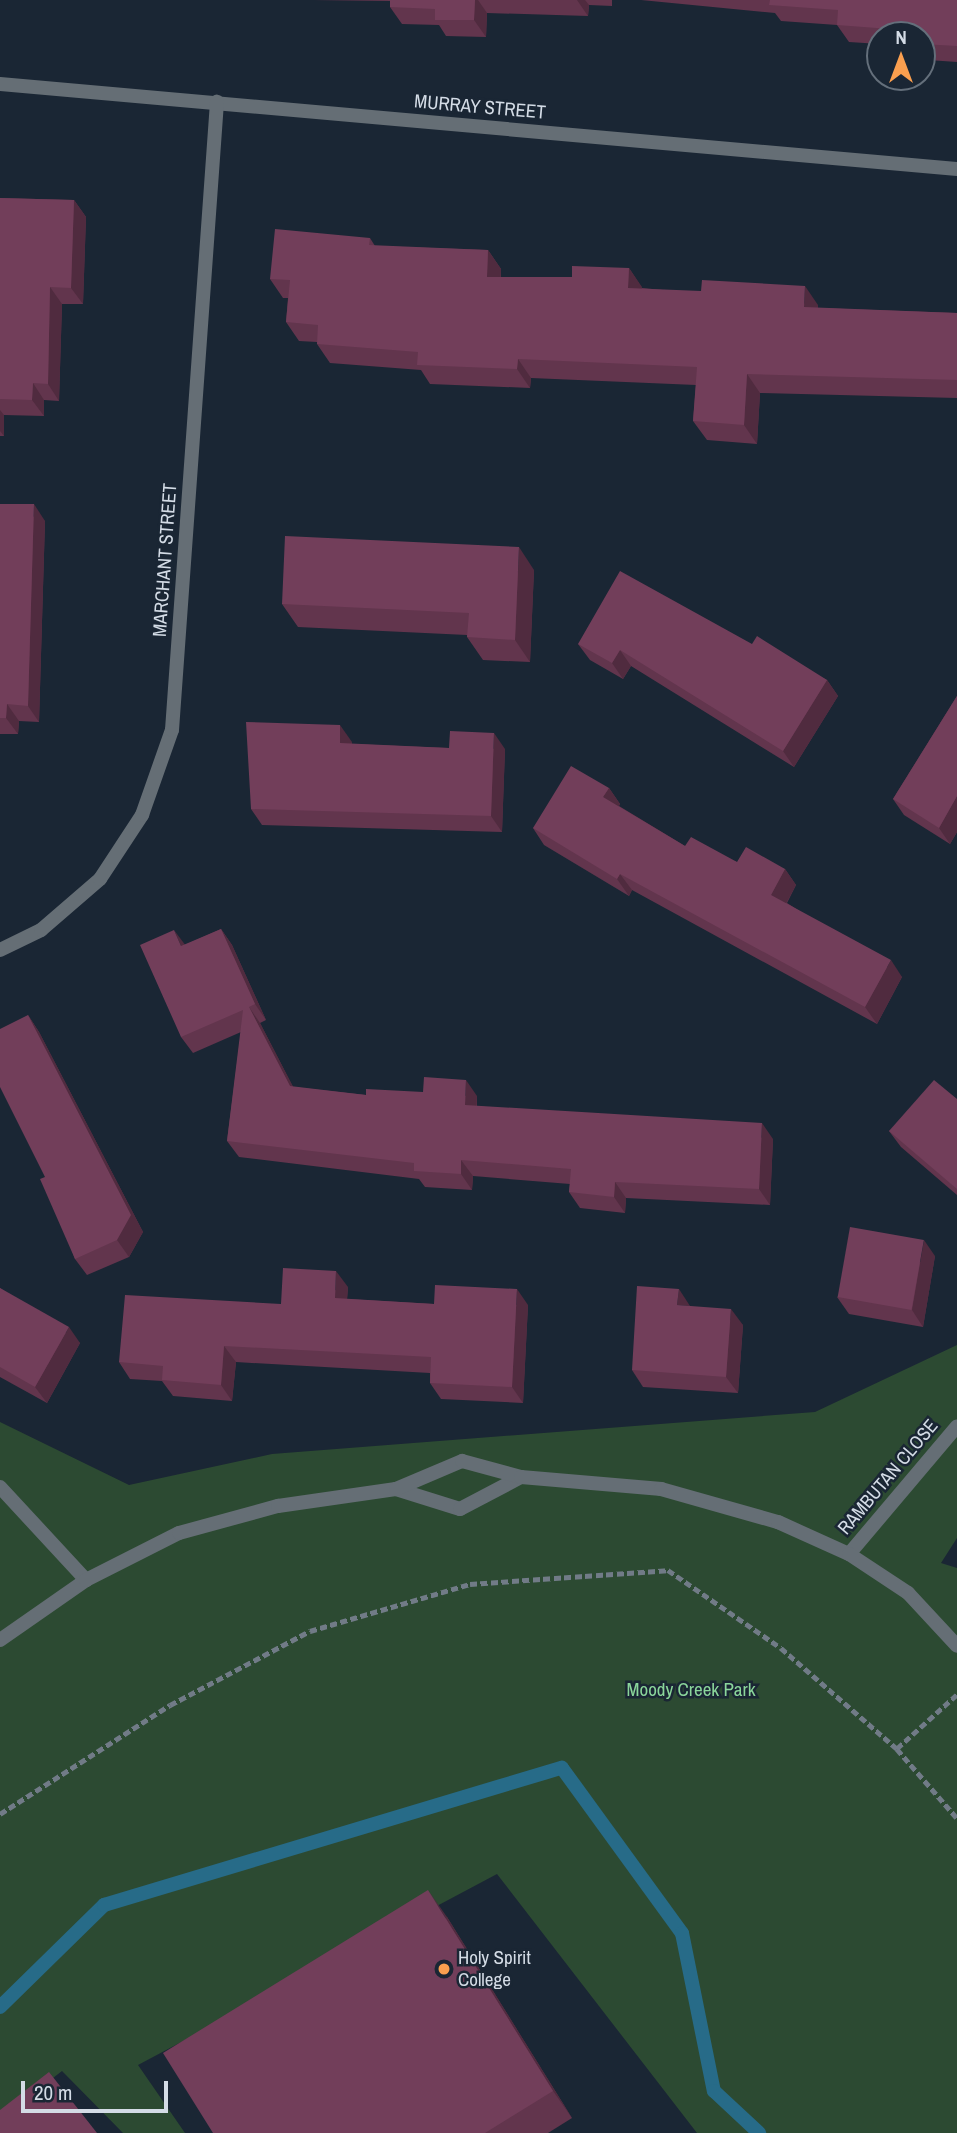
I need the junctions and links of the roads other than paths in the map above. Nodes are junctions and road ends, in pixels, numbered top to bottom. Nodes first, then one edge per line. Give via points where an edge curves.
1 (0, 85) edge
2 (217, 102) junction
3 (957, 169) edge
4 (0, 950) edge
5 (957, 1426) edge
6 (521, 1477) junction
7 (0, 1487) edge
8 (396, 1489) junction
9 (849, 1554) junction
10 (86, 1580) junction
11 (0, 1640) edge
12 (957, 1646) edge

1 - 2 street, MURRAY STREET
2 - 3 street, MURRAY STREET
2 - 4 street, MARCHANT STREET via 172,730 142,815 100,880 41,930
5 - 9 street, RAMBUTAN CLOSE
6 - 8 street via 463,1461
6 - 8 street via 477,1506 460,1509
6 - 9 street via 661,1489 778,1522
7 - 10 street
8 - 10 street via 278,1506 191,1529
9 - 12 street via 908,1592
10 - 11 street

